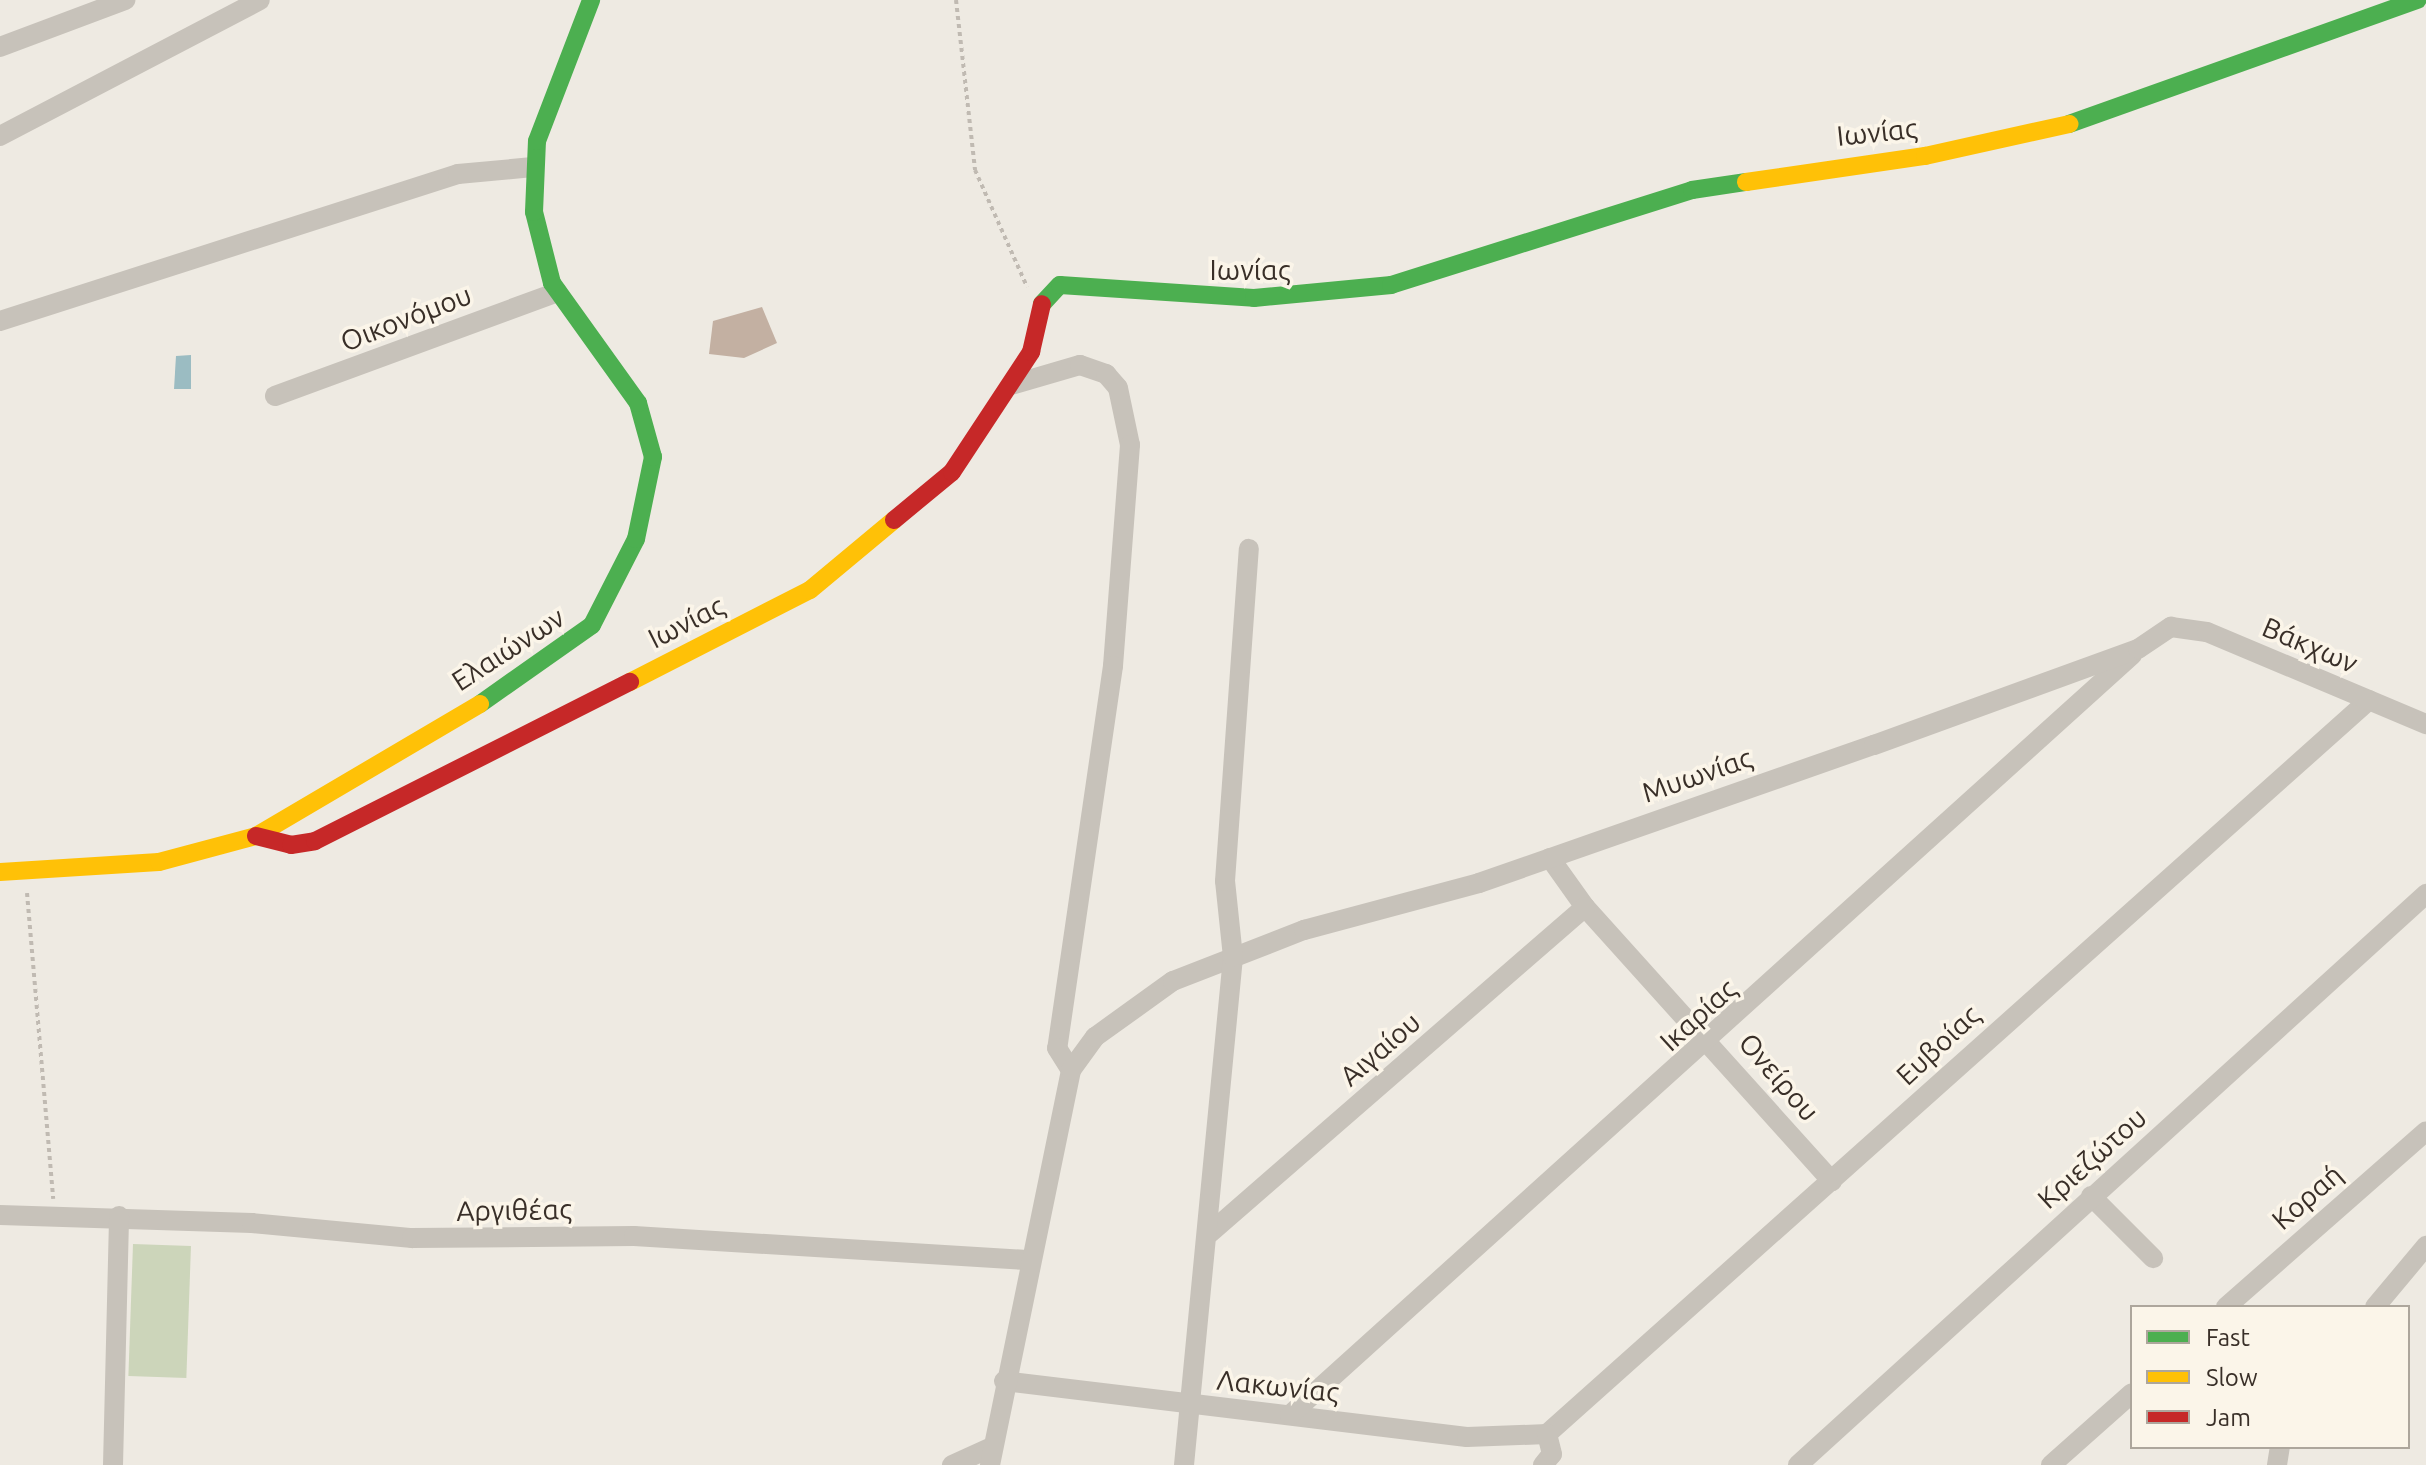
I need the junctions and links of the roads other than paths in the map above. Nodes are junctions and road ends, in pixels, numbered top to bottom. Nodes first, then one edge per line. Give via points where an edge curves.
1 (125, 0) edge
2 (260, 0) edge
3 (591, 0) edge
4 (2418, 0) edge
5 (0, 47) edge
6 (0, 136) edge
7 (533, 167) junction
8 (557, 292) junction
9 (0, 321) edge
10 (1011, 385) junction
11 (275, 396) dead end
12 (1249, 549) dead end
13 (2171, 627) joint
14 (2138, 649) junction
15 (2369, 700) junction
16 (2426, 724) edge
17 (256, 836) junction
18 (1550, 858) junction
19 (0, 872) edge
20 (2426, 894) edge
21 (1585, 907) junction
22 (1233, 957) junction
23 (1710, 1041) junction
24 (1071, 1070) junction
25 (2426, 1131) edge
26 (1832, 1181) junction
27 (2091, 1196) junction
28 (0, 1215) edge
29 (119, 1216) junction
30 (1210, 1233) junction
31 (2426, 1246) edge
32 (2153, 1258) dead end
33 (1027, 1260) junction
34 (2228, 1305) edge
35 (2377, 1305) edge
36 (1004, 1381) junction
37 (2130, 1395) edge
38 (1191, 1405) junction
39 (1290, 1415) junction
40 (1547, 1434) junction
41 (991, 1456) edge
42 (113, 1465) edge
43 (952, 1465) edge
44 (1184, 1465) edge
45 (1543, 1465) edge
46 (1798, 1465) edge
47 (2051, 1465) edge

1 - 5 street
2 - 6 street
3 - 7 street, Ελαιώνων via 545,117
4 - 10 street, Ιωνίας via 2089,120 1925,156 1692,190 1391,285 1319,297 1191,298 1088,283 1060,285 1042,303 1031,352
7 - 8 street, Ελαιώνων via 538,240
7 - 9 street via 458,174
8 - 11 street, Οικονόμου
8 - 17 street, Ελαιώνων via 631,391 652,447 643,519 605,605 557,656
10 - 17 street, Ιωνίας via 952,472 810,590 315,841 291,845
10 - 24 street via 1080,365 1106,374 1124,406 1130,445 1113,666 1057,1048
12 - 22 street via 1225,881
13 - 14 street, Μυωνίας
13 - 15 street, Βάκχων via 2207,632
14 - 18 street, Μυωνίας
14 - 23 street, Ικαρίας
15 - 16 street, Βάκχων
15 - 26 street, Ευβοίας
17 - 19 street, Ελαιώνων via 159,862
18 - 21 street, Ονείρου
18 - 22 street, Μυωνίας
20 - 27 street, Κριεζώτου
21 - 23 street, Ονείρου
21 - 30 street, Αιγαίου
22 - 24 street, Μυωνίας via 1146,998 1095,1037
22 - 30 street
23 - 26 street, Ονείρου
23 - 39 street, Ικαρίας
24 - 33 street
25 - 34 street, Κοραή
26 - 40 street, Ευβοίας
27 - 32 street
27 - 46 street, Κριεζώτου
28 - 29 street, Αργιθέας
29 - 33 street, Αργιθέας via 412,1238 634,1236
29 - 42 street
30 - 38 street
31 - 35 street
33 - 36 street
36 - 38 street, Λακωνίας
36 - 41 street
37 - 47 street
38 - 39 street, Λακωνίας
38 - 44 street
39 - 40 street, Λακωνίας via 1467,1437
40 - 45 street via 1552,1454
41 - 43 street

